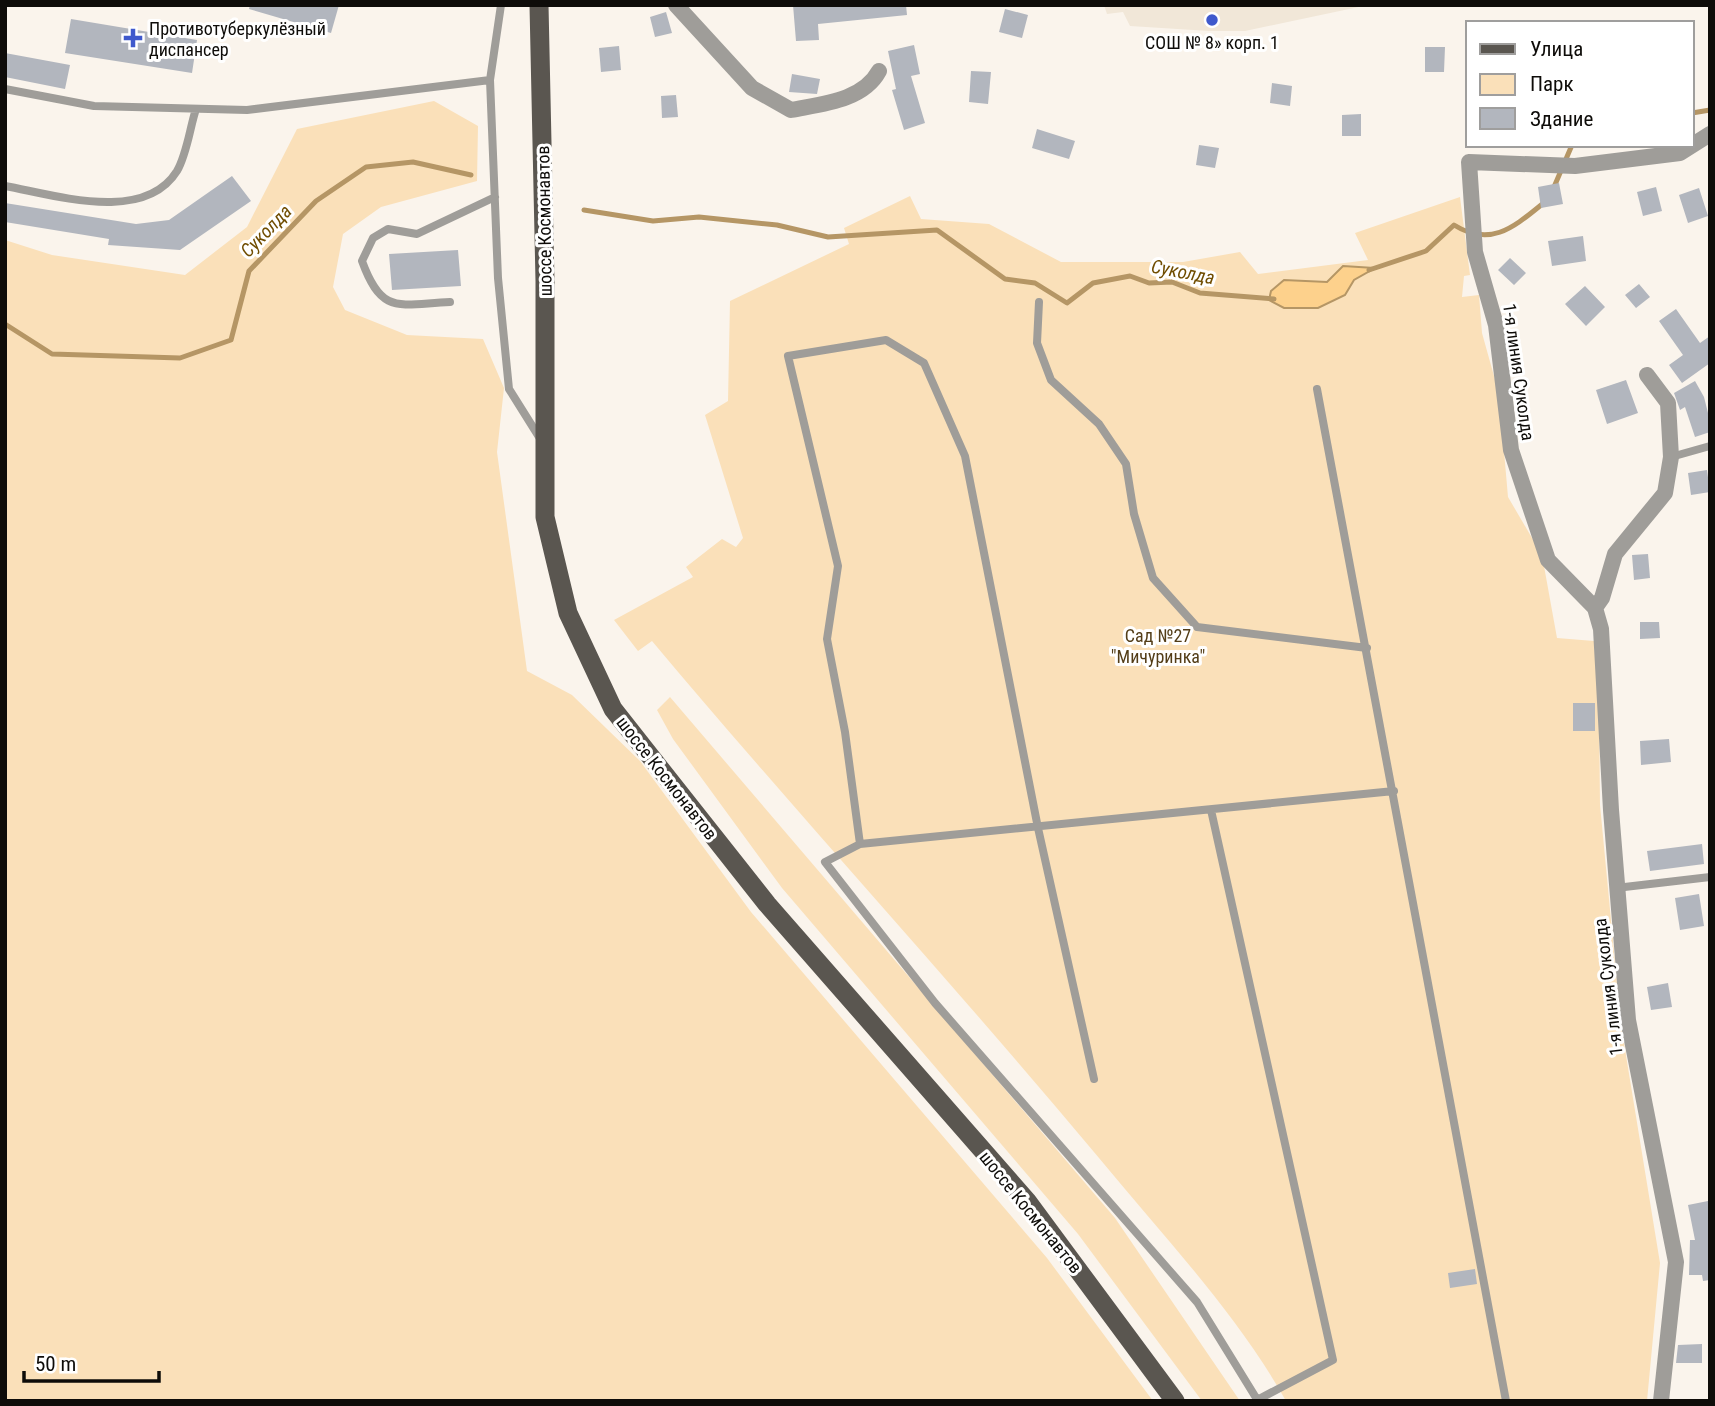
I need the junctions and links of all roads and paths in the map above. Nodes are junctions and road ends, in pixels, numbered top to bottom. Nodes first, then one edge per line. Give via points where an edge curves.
1 (501, 5) edge
2 (539, 5) edge
3 (676, 5) edge
4 (879, 71) dead end
5 (490, 80) junction
6 (5, 89) edge
7 (197, 109) junction
8 (1710, 134) edge
9 (1694, 144) edge
10 (1689, 147) edge
11 (5, 186) edge
12 (495, 197) junction
13 (450, 302) dead end
14 (1039, 302) dead end
15 (1647, 375) dead end
16 (1317, 389) dead end
17 (1710, 446) edge
18 (545, 447) junction
19 (1671, 457) junction
20 (1595, 608) junction
21 (1367, 648) junction
22 (1394, 791) junction
23 (1211, 810) junction
24 (1038, 828) junction
25 (860, 844) junction
26 (1710, 877) edge
27 (1616, 888) junction
28 (1094, 1079) dead end
29 (1257, 1400) edge
30 (1175, 1401) edge
31 (1506, 1401) edge
32 (1661, 1401) edge

1 - 5 lane
2 - 18 main road, шоссе Космонавтов
3 - 4 street via 752,88 791,110 841,101 873,82
5 - 7 lane via 247,110
5 - 12 lane
6 - 7 lane via 94,106
7 - 11 lane via 177,171 151,196 102,204
8 - 9 street, 1-я линия Суколда
10 - 20 street, 1-я линия Суколда via 1680,153 1575,166 1469,162 1475,252 1496,325 1511,450 1548,561
12 - 13 lane via 417,234 388,229 373,238 362,261 373,289 394,304
12 - 18 lane via 509,389
14 - 21 lane via 1037,343 1051,380 1098,424 1126,464 1134,514 1153,578 1197,627
15 - 19 street via 1668,403
16 - 21 lane
17 - 19 lane
18 - 30 main road, шоссе Космонавтов via 545,517 568,613 613,709 766,904 1027,1201
19 - 20 street via 1665,493 1615,554
20 - 27 street, 1-я линия Суколда via 1607,702
21 - 22 lane
22 - 23 lane
22 - 31 lane
23 - 24 lane
23 - 29 lane via 1333,1360
24 - 25 lane
24 - 25 lane via 965,456 923,363 886,340 789,356 838,566 827,639
24 - 28 lane
25 - 29 lane via 825,862 935,1003 1197,1302
26 - 27 lane
27 - 32 street, 1-я линия Суколда via 1628,1020 1676,1262

